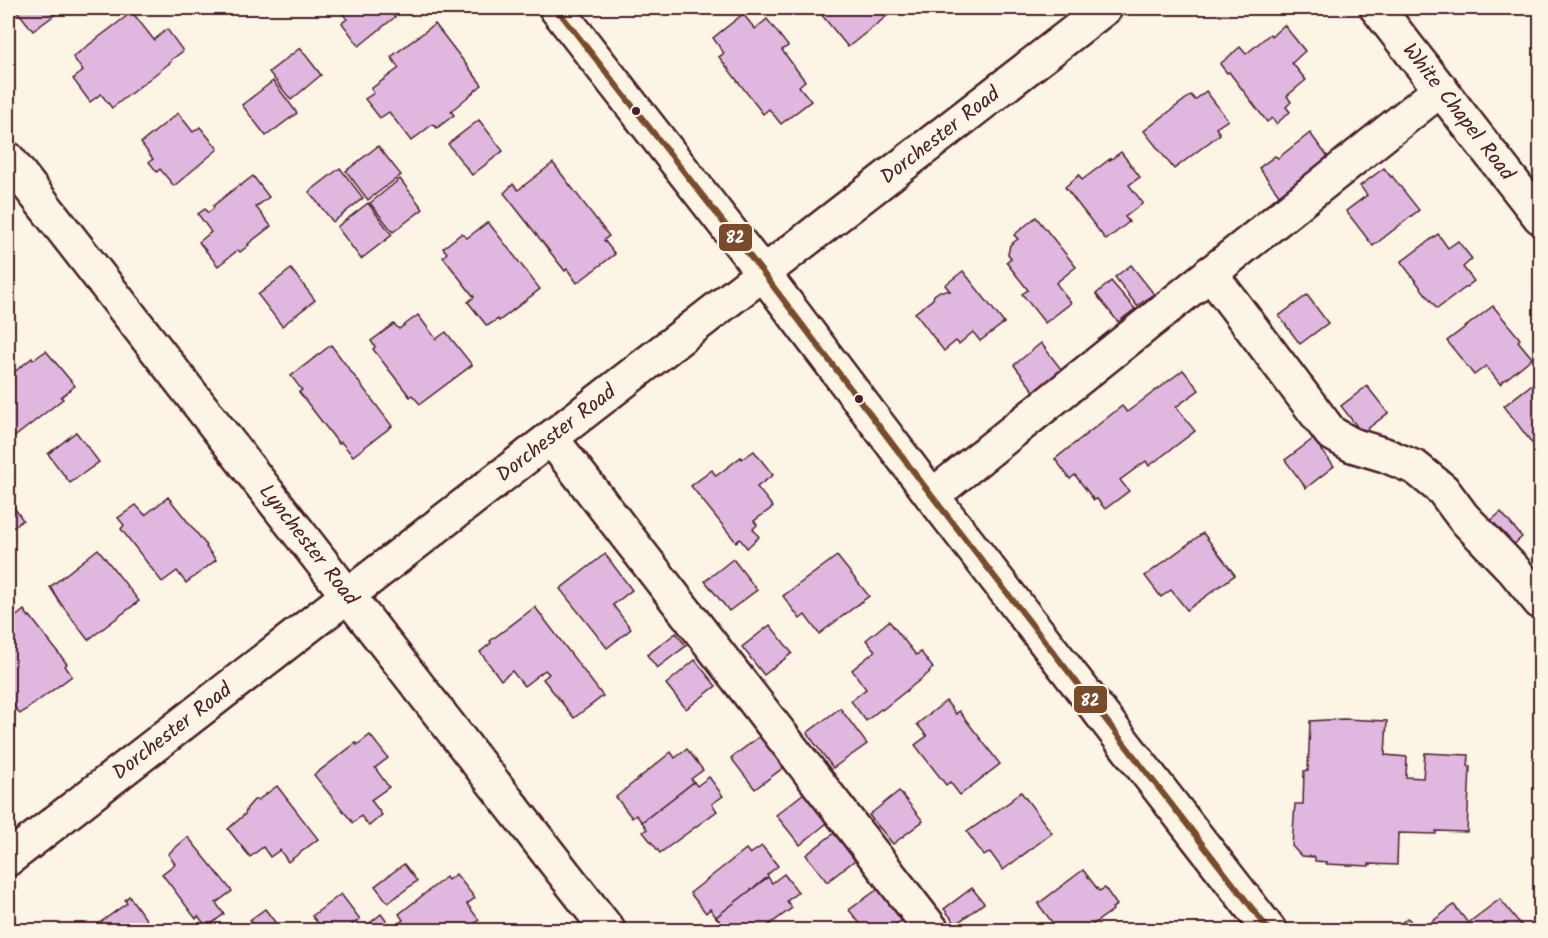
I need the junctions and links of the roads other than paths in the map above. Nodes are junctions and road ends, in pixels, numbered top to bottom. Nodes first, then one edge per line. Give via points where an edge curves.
1 (556, 8) edge
2 (1105, 8) edge
3 (1377, 8) edge
4 (1441, 89) junction
5 (8, 159) edge
6 (1540, 217) edge
7 (764, 273) junction
8 (1210, 273) junction
9 (551, 438) junction
10 (932, 496) junction
11 (347, 596) junction
12 (1540, 602) edge
13 (8, 860) edge
14 (608, 930) edge
15 (932, 930) edge
16 (1269, 930) edge

1 - 7 street
2 - 7 street, Dorchester Road
3 - 4 street, White Chapel Road
4 - 6 street, White Chapel Road
4 - 8 street
5 - 11 street, Lynchester Road
7 - 9 street, Dorchester Road
7 - 10 street
8 - 10 street
8 - 12 street via 1331,433 1352,445 1416,468 1443,490
9 - 11 street, Dorchester Road
9 - 15 street
10 - 16 street
11 - 13 street, Dorchester Road
11 - 14 street, Lynchester Road

